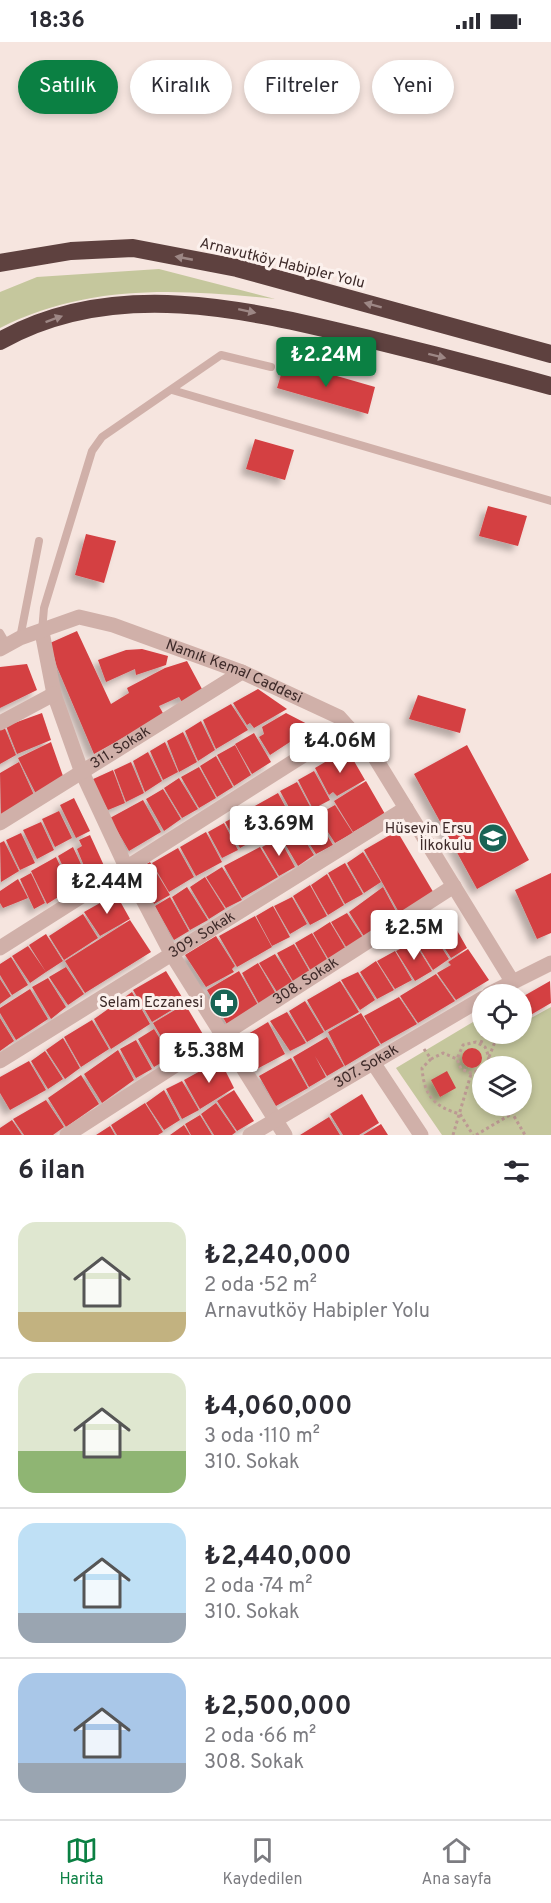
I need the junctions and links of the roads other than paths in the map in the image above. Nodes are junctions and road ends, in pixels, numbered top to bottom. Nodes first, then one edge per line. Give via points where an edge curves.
1 (0, 263) edge
2 (0, 340) edge
3 (551, 354) edge
4 (270, 367) dead end
5 (551, 386) edge
6 (172, 390) junction
7 (551, 501) edge
8 (39, 541) dead end
9 (42, 632) junction
10 (7, 641) edge
11 (242, 672) junction
12 (54, 694) junction
13 (0, 723) edge
14 (348, 727) junction
15 (81, 770) junction
16 (406, 808) junction
17 (0, 823) edge
18 (126, 869) junction
19 (454, 886) junction
20 (0, 948) edge
21 (171, 953) junction
22 (551, 963) edge
23 (512, 981) junction
24 (507, 984) edge
25 (472, 1005) edge
26 (222, 1033) junction
27 (0, 1061) edge
28 (374, 1064) junction
29 (275, 1118) junction
30 (67, 1135) edge
31 (250, 1135) edge
32 (285, 1135) edge
33 (421, 1135) edge

3 -> 1 highway, Arnavutköy Habipler Yolu via 237,268 133,248 71,251
2 -> 5 highway via 68,314 137,304 190,304 326,328
4 - 6 lane via 221,355
6 - 7 lane
6 - 9 lane via 102,437 92,451 44,608
8 - 10 lane
9 - 10 street, Namık Kemal Caddesi
9 - 11 street, Namık Kemal Caddesi via 79,617 113,625
9 - 12 street
11 - 14 street, Namık Kemal Caddesi via 339,717
11 - 15 street, 311. Sokak
12 - 13 street
12 - 15 street
14 - 16 street, Namık Kemal Caddesi via 374,756
14 - 18 street
15 - 17 street, 311. Sokak
15 - 18 street
16 - 19 street, Namık Kemal Caddesi
16 - 21 street, 309. Sokak
18 - 20 street
18 - 21 street
19 - 23 street, Namık Kemal Caddesi
19 - 26 street, 308. Sokak
21 - 26 street
21 - 27 street, 309. Sokak
22 - 23 street
23 - 24 street
25 - 28 street, 307. Sokak
26 - 29 street
26 - 30 street, 308. Sokak
28 - 29 street, 307. Sokak
28 - 33 street
29 - 31 street, 307. Sokak
29 - 32 street

